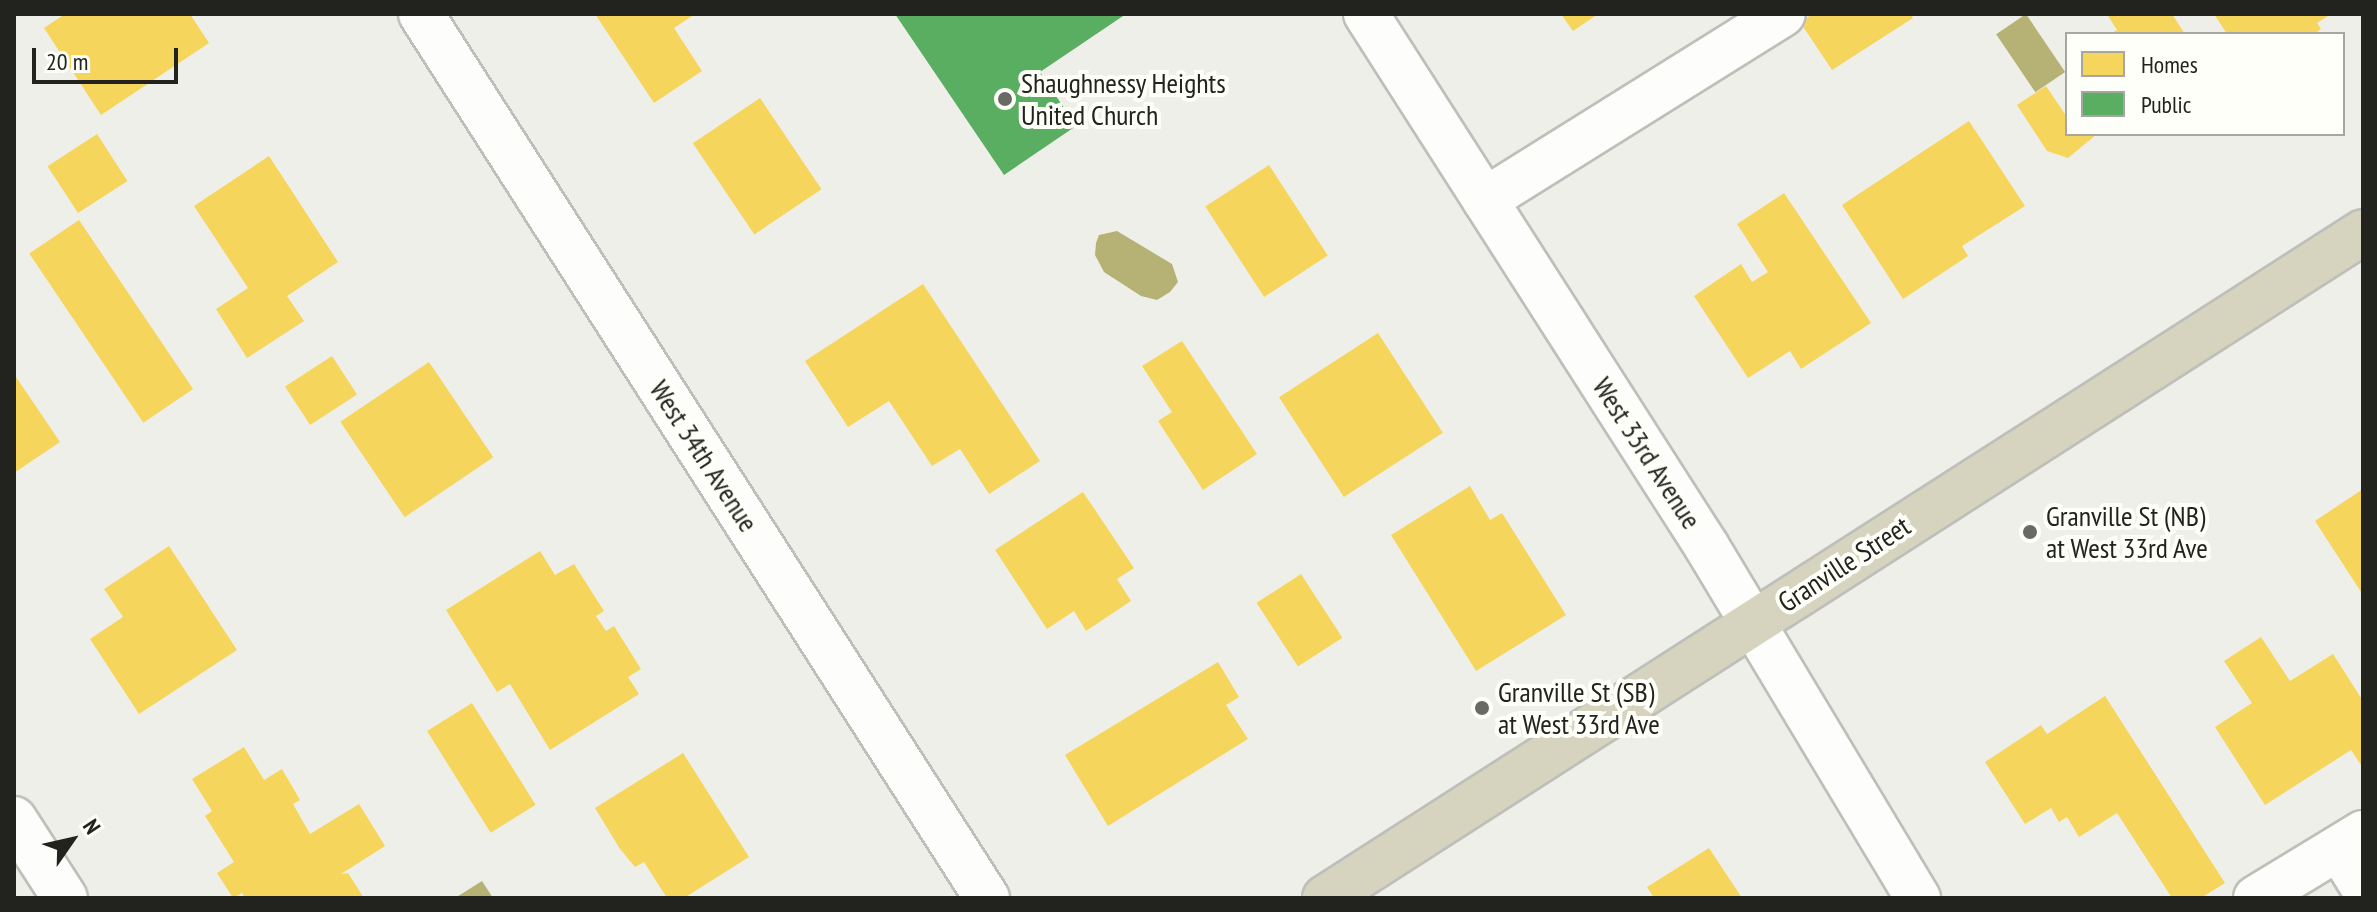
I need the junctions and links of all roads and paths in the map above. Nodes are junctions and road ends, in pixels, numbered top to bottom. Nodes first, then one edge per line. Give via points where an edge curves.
1 (421, 14) edge
2 (1366, 14) edge
3 (1783, 14) edge
4 (1485, 200) junction
5 (2363, 232) edge
6 (1752, 623) junction
7 (14, 819) edge
8 (2351, 840) edge
9 (2363, 887) edge
10 (65, 898) edge
11 (987, 898) edge
12 (1325, 898) edge
13 (1918, 898) edge
14 (2256, 898) edge

1 - 11 street, West 34th Avenue
2 - 4 street, West 33rd Avenue
3 - 4 street
4 - 6 street, West 33rd Avenue
5 - 6 highway, Granville Street
6 - 12 highway, Granville Street
6 - 13 street, West 33rd Avenue
7 - 10 street
8 - 9 street
8 - 14 street

